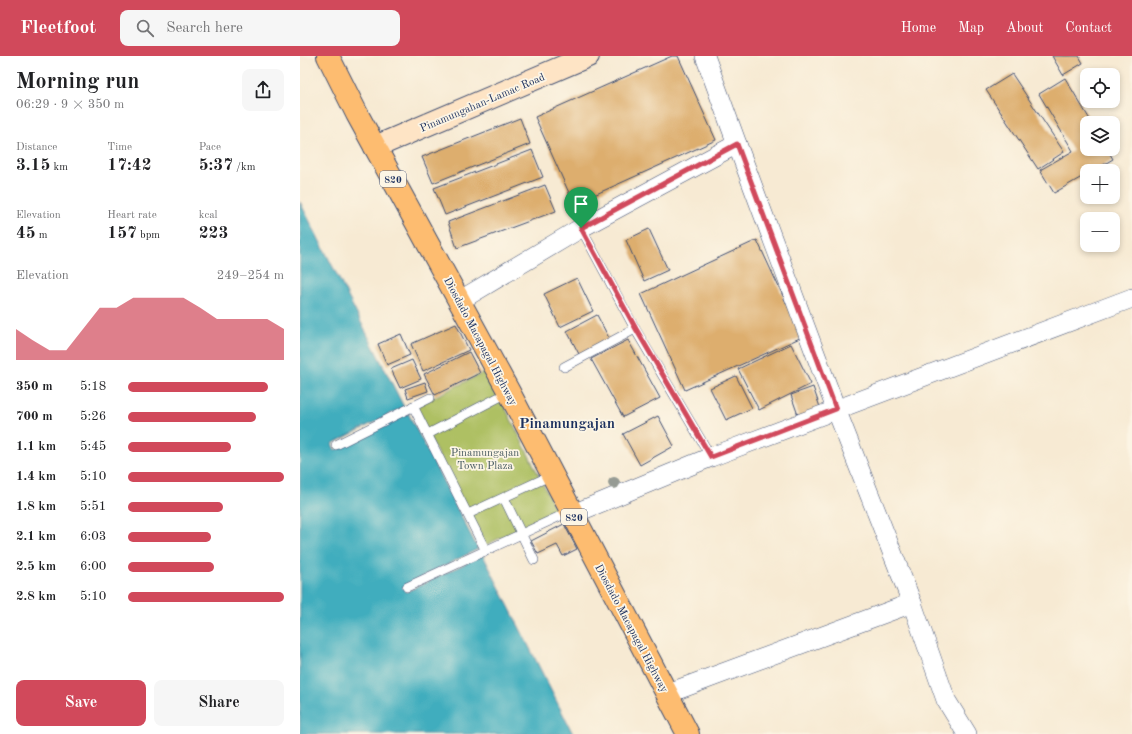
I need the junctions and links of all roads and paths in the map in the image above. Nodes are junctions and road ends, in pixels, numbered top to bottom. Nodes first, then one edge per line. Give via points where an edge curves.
1 (328, 56) edge
2 (588, 56) edge
3 (705, 56) edge
4 (737, 144) junction
5 (375, 147) junction
6 (581, 228) junction
7 (1132, 298) edge
8 (459, 301) junction
9 (636, 329) junction
10 (564, 367) dead end
11 (509, 392) junction
12 (430, 398) dead end
13 (413, 406) junction
14 (836, 409) junction
15 (428, 434) junction
16 (336, 445) dead end
17 (711, 457) junction
18 (552, 475) junction
19 (504, 498) junction
20 (572, 513) junction
21 (468, 514) junction
22 (522, 534) junction
23 (486, 551) junction
24 (534, 560) dead end
25 (407, 587) dead end
26 (912, 603) junction
27 (666, 694) junction
28 (688, 734) edge
29 (967, 734) edge

1 - 5 highway, Diosdado Macapagal Highway / 820
2 - 5 main road, Pinamungahan-Lamac Road
3 - 4 street
4 - 6 street
4 - 14 street
5 - 8 highway, Diosdado Macapagal Highway / 820
6 - 8 street
6 - 9 lane
7 - 14 street
8 - 11 highway, Diosdado Macapagal Highway / 820
9 - 10 lane
9 - 17 lane
11 - 15 lane
11 - 18 highway, Diosdado Macapagal Highway / 820
12 - 13 lane
13 - 15 lane
13 - 16 lane
14 - 17 street
14 - 26 street
15 - 21 lane
17 - 20 street
18 - 19 lane
18 - 20 highway, Diosdado Macapagal Highway / 820
19 - 21 lane
19 - 22 lane
20 - 22 lane
20 - 27 highway, Diosdado Macapagal Highway / 820
21 - 23 lane
22 - 23 lane
22 - 24 lane
23 - 25 lane
26 - 27 street
26 - 29 street via 946,700
27 - 28 highway, Diosdado Macapagal Highway / 820

